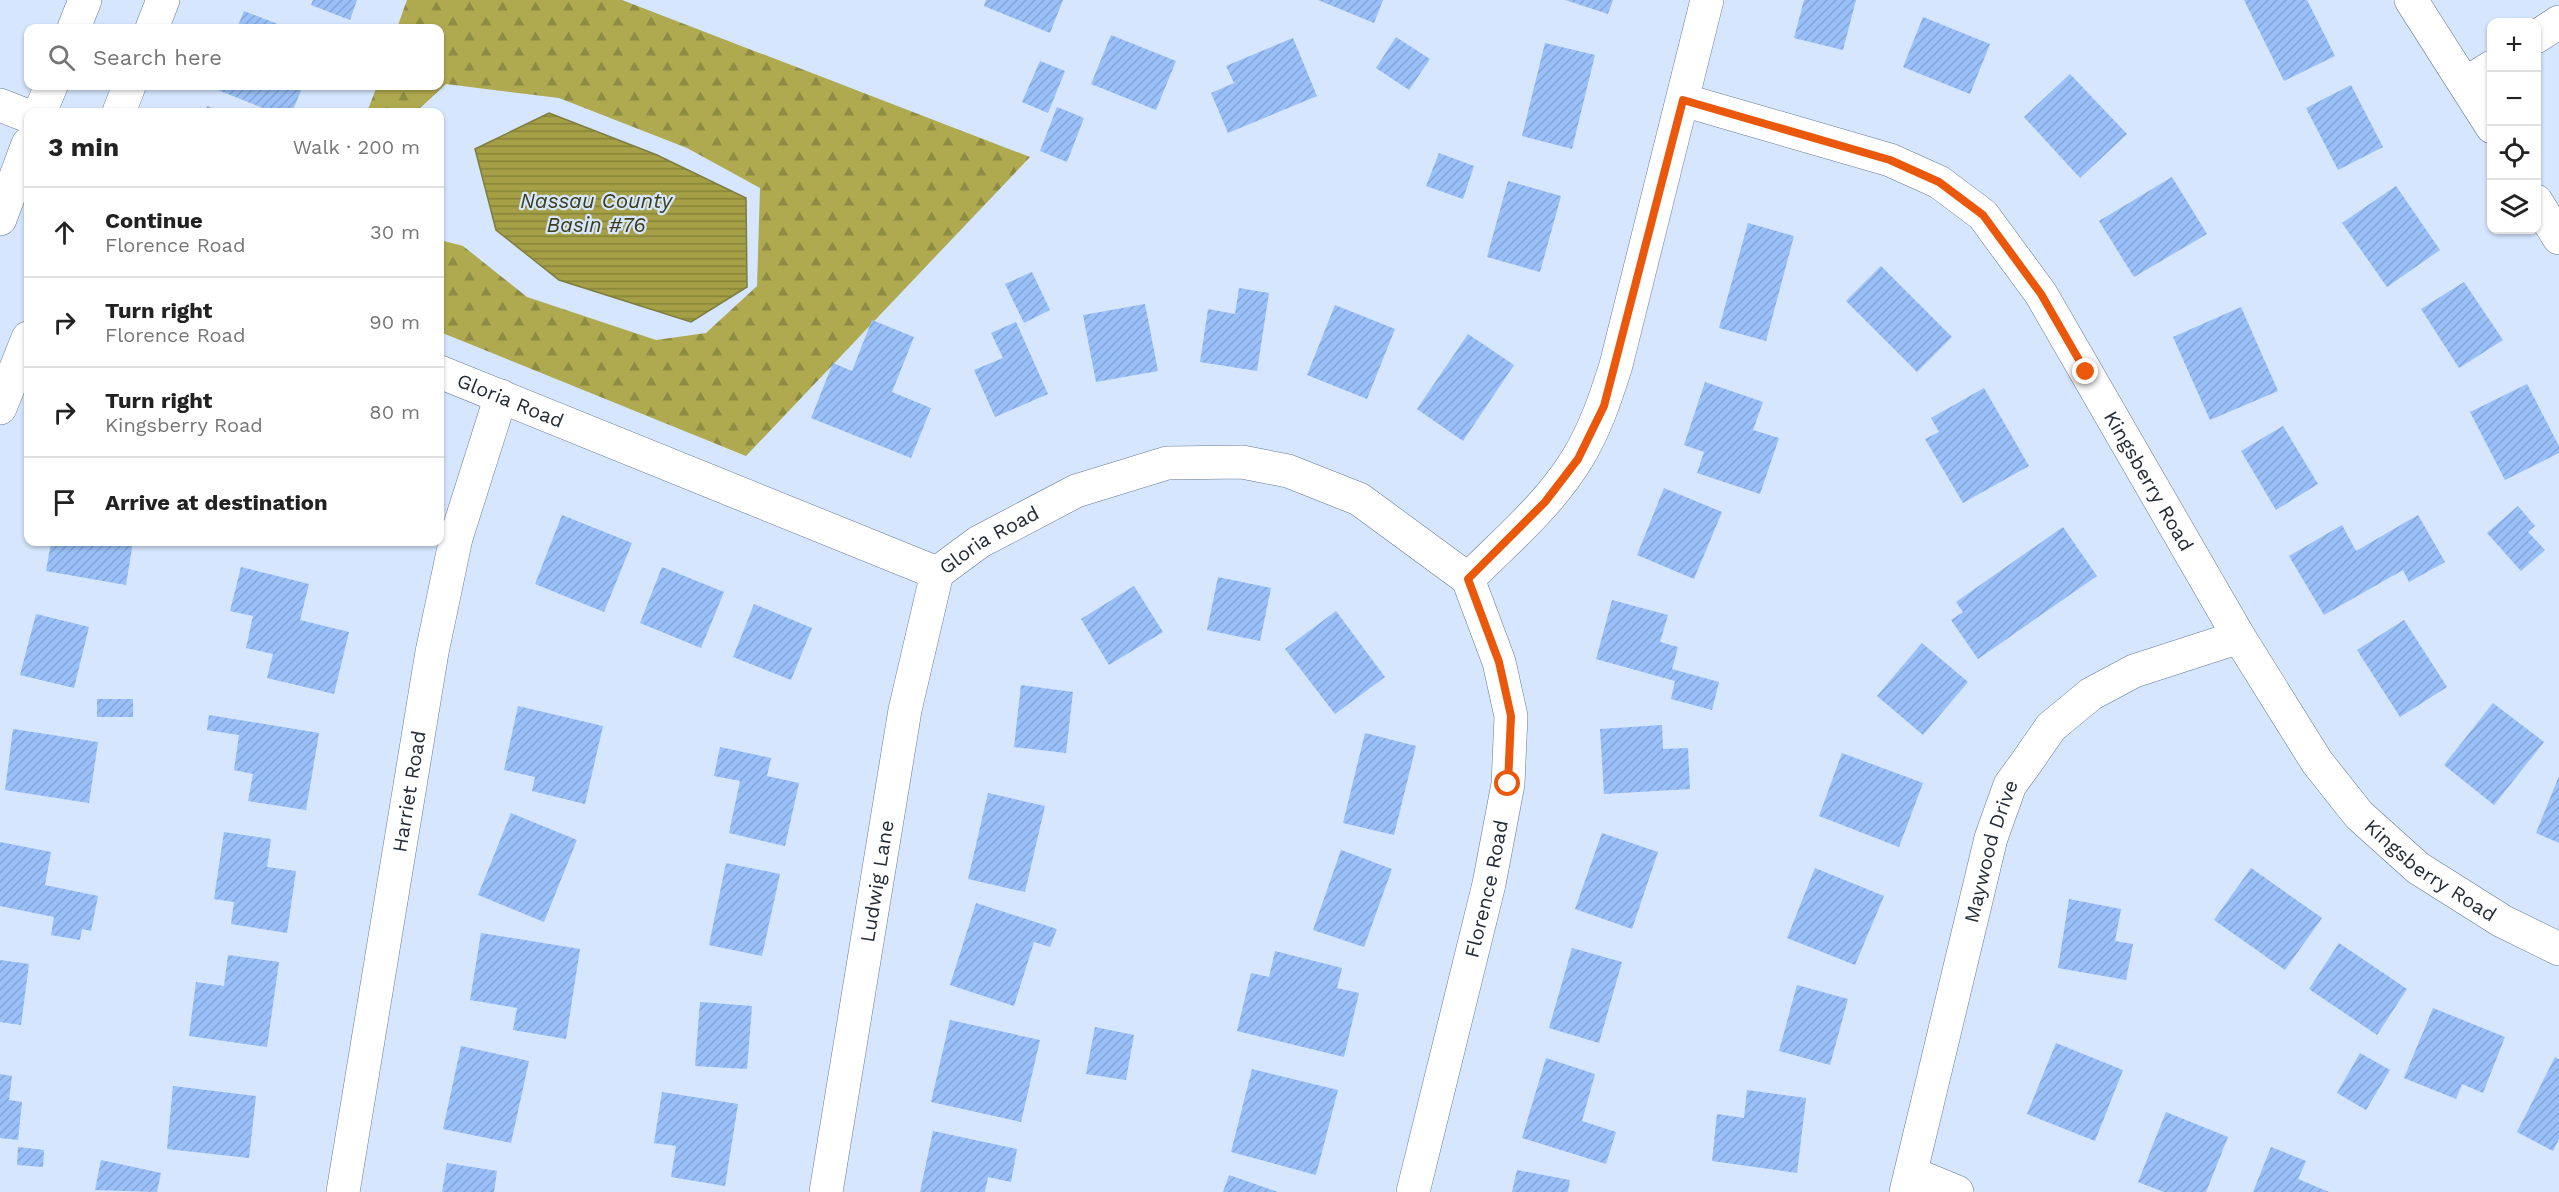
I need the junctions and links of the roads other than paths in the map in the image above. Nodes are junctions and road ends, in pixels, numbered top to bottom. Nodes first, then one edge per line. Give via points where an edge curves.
1 (85, 0) edge
2 (163, 0) edge
3 (1707, 0) edge
4 (2411, 0) edge
5 (2559, 22) edge
6 (76, 24) edge
7 (154, 24) edge
8 (2541, 34) edge
9 (2478, 76) edge
10 (49, 90) edge
11 (127, 90) edge
12 (1683, 100) junction
13 (0, 105) edge
14 (42, 108) edge
15 (121, 108) edge
16 (24, 114) edge
17 (2491, 126) edge
18 (24, 160) edge
19 (12, 207) edge
20 (2541, 209) edge
21 (2559, 238) edge
22 (24, 348) edge
23 (444, 374) edge
24 (501, 396) junction
25 (0, 408) edge
26 (937, 573) junction
27 (1468, 579) junction
28 (2239, 638) junction
29 (2559, 949) edge
30 (1908, 1182) edge
31 (343, 1192) edge
32 (826, 1192) edge
33 (1413, 1192) edge
34 (1957, 1192) edge

1 - 6 street
2 - 7 street
3 - 12 street
4 - 9 street
5 - 8 street
9 - 17 street
10 - 14 street
11 - 15 street
12 - 27 street via 1604,406 1578,459 1545,502
12 - 28 street, Kingsberry Road via 1890,160 1939,182 1983,215 2041,294
13 - 16 street
18 - 19 street
20 - 21 street
22 - 25 street
23 - 24 street, Gloria Road
24 - 26 street, Gloria Road
24 - 31 street, Harriet Road via 456,538 432,652
26 - 27 street, Gloria Road via 979,542 1076,491 1167,463 1242,462 1288,471 1359,499
26 - 32 street, Ludwig Lane via 905,710
27 - 33 street, Florence Road via 1499,662 1511,716 1508,784 1490,884
28 - 29 street, Kingsberry Road via 2317,762 2359,815 2418,868 2502,921
28 - 30 street, Maywood Drive via 2134,671 2091,694 2051,727 2010,785 1990,838
30 - 34 street

